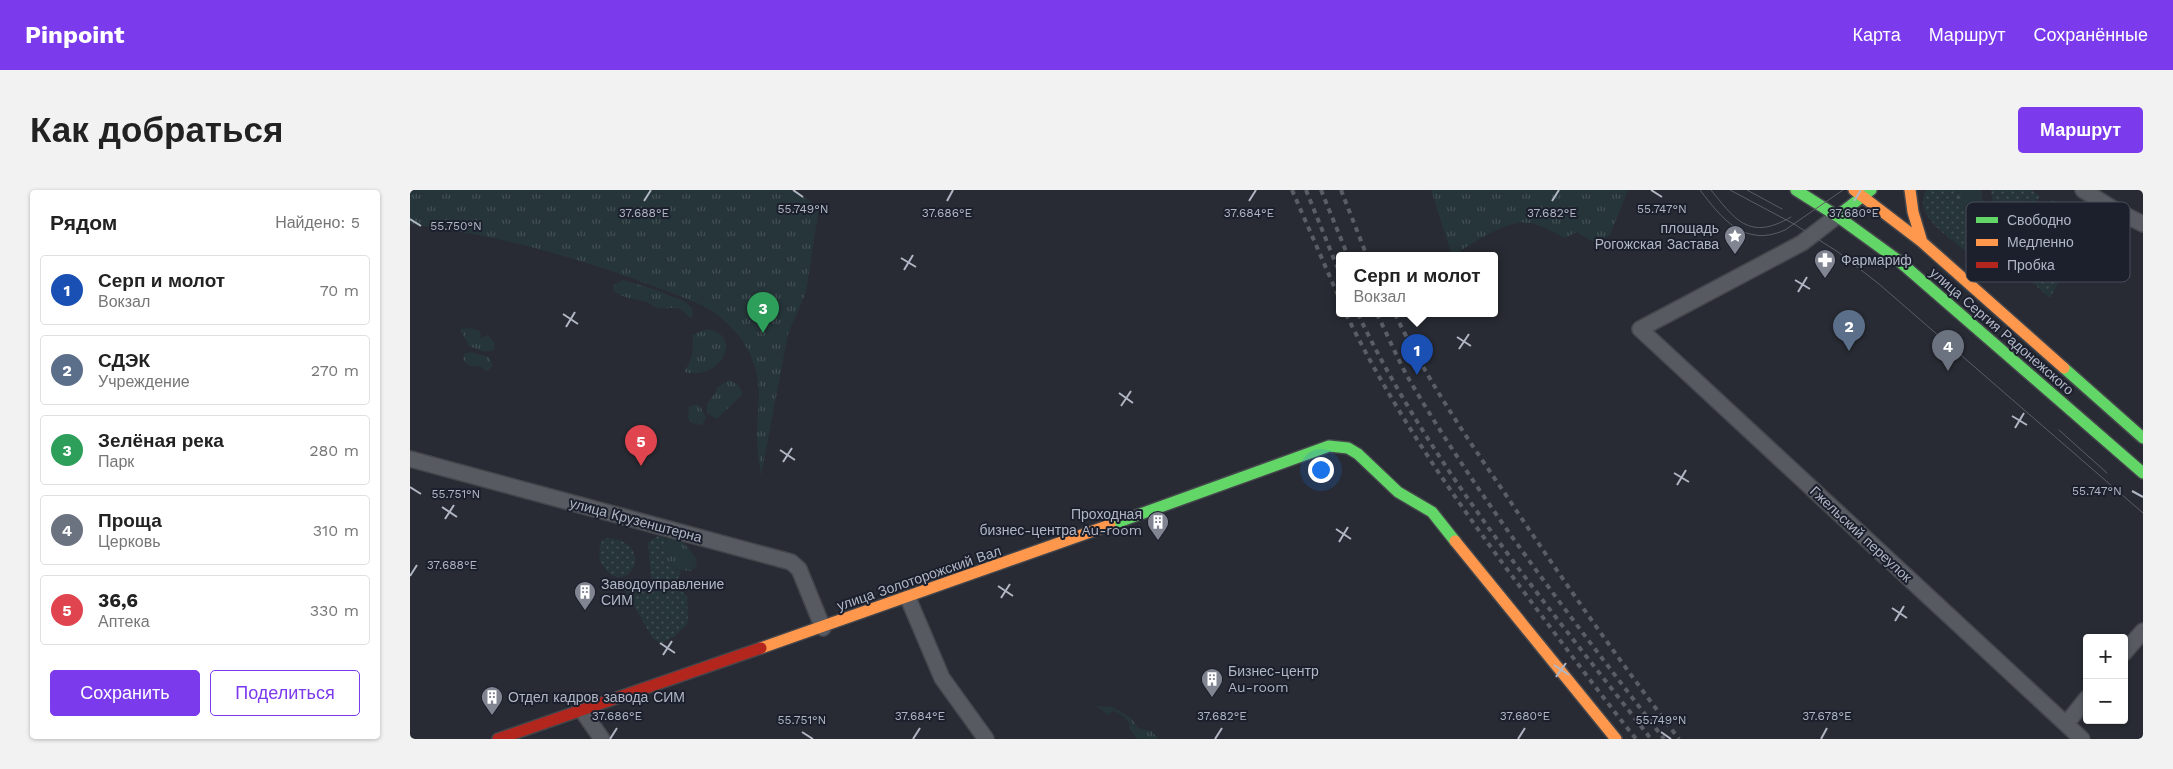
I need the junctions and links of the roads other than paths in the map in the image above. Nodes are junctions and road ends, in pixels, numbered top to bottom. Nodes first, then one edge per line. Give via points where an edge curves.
1 (1910, 190) edge
2 (2082, 190) edge
3 (1805, 192) edge
4 (1862, 192) edge
5 (2101, 202) edge
6 (1837, 216) junction
7 (2130, 218) edge
8 (2143, 224) edge
9 (1922, 242) junction
10 (1966, 281) edge
11 (1967, 282) edge
12 (2143, 438) edge
13 (410, 459) edge
14 (2143, 473) edge
15 (908, 598) junction
16 (823, 628) junction
17 (2143, 631) edge
18 (2128, 648) edge
19 (2083, 703) edge
20 (581, 709) junction
21 (2066, 724) junction
22 (1610, 737) edge
23 (498, 739) edge
24 (602, 739) edge
25 (986, 739) edge
26 (2082, 739) edge

1 - 9 street
2 - 5 street
3 - 6 street, улица Сергия Радонежского
4 - 6 street
4 - 9 street, улица Сергия Радонежского
6 - 14 street, улица Сергия Радонежского via 1899,261
6 - 21 street, Гжельский переулок via 1802,243 1640,329
7 - 8 street
9 - 10 street, улица Сергия Радонежского
11 - 12 street, улица Сергия Радонежского
13 - 16 street, улица Крузенштерна via 791,562 799,568
15 - 16 street, улица Золоторожский Вал
15 - 22 street, улица Золоторожский Вал via 1329,446 1348,448 1398,492 1432,512
15 - 25 street via 942,678
16 - 20 street, улица Золоторожский Вал
17 - 18 street
19 - 21 street
20 - 23 street, улица Золоторожский Вал
20 - 24 street
21 - 26 street, Гжельский переулок

